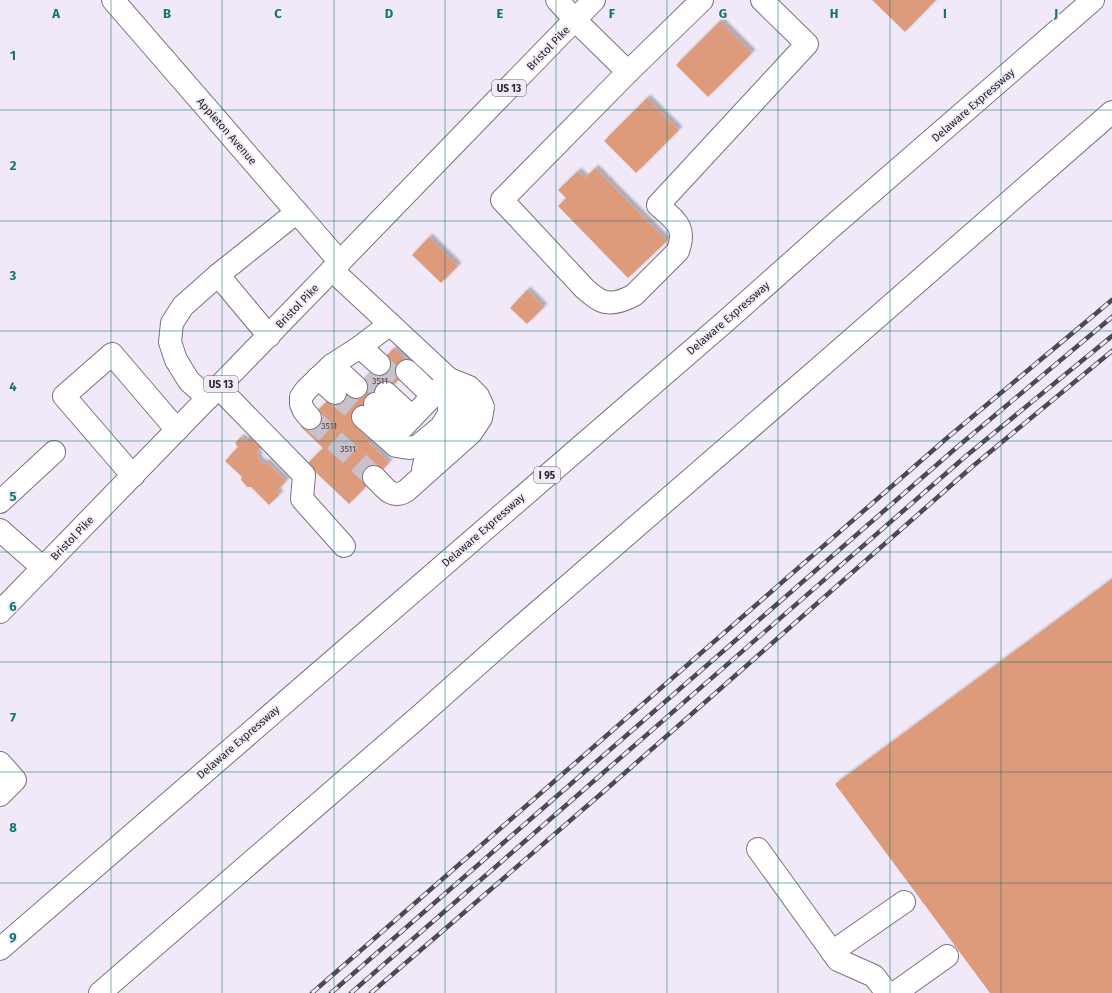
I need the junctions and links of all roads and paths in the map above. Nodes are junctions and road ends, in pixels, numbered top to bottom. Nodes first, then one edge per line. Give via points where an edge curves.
1 (113, 0) edge
2 (557, 0) edge
3 (594, 0) edge
4 (702, 0) edge
5 (762, 0) edge
6 (1093, 0) edge
7 (574, 20) junction
8 (628, 72) junction
9 (1112, 112) edge
10 (297, 212) junction
11 (336, 266) junction
12 (218, 276) junction
13 (269, 336) junction
14 (353, 351) junction
15 (213, 393) junction
16 (335, 393) dead end
17 (386, 394) junction
18 (431, 397) junction
19 (310, 418) tunnel mouth
20 (177, 430) junction
21 (54, 452) dead end
22 (133, 476) junction
23 (374, 478) tunnel mouth
24 (0, 502) edge
25 (0, 530) edge
26 (344, 546) dead end
27 (43, 568) junction
28 (0, 612) edge
29 (0, 763) edge
30 (0, 795) edge
31 (758, 849) dead end
32 (904, 902) dead end
33 (0, 949) edge
34 (832, 952) junction
35 (948, 956) dead end
36 (100, 993) edge
37 (887, 993) edge
38 (895, 993) edge

1 - 10 main road, Appleton Avenue
2 - 7 main road
3 - 7 main road, Bristol Pike / US 13
4 - 8 main road
5 - 8 main road via 807,44 658,205 678,224 682,233 678,251 634,295 612,302 602,301 585,289 502,200
6 - 33 main road, Delaware Expressway / I 95
7 - 8 main road
7 - 11 main road, Bristol Pike / US 13
9 - 36 main road
10 - 11 main road, Appleton Avenue
10 - 12 main road
11 - 13 main road, Bristol Pike / US 13
11 - 14 main road, Appleton Avenue
12 - 13 main road
12 - 15 main road via 183,306 172,323 170,342 176,360 189,381
13 - 15 main road, Bristol Pike / US 13
14 - 14 main road via 373,370
14 - 16 main road
14 - 18 main road
14 - 19 main road via 302,397 301,404
15 - 20 main road, Bristol Pike / US 13
15 - 26 main road via 304,475 302,498
17 - 18 main road
17 - 18 main road via 401,429
17 - 18 main road via 396,446 408,448 418,446 441,427 449,414 449,401
18 - 23 main road via 469,387 478,396 483,407 481,418 471,433 401,494 390,493
20 - 22 main road, Bristol Pike / US 13
20 - 22 main road via 112,354 64,396
21 - 24 main road
22 - 27 main road, Bristol Pike / US 13
25 - 27 main road
27 - 28 main road, Bristol Pike / US 13
29 - 30 main road via 16,780
31 - 34 main road
32 - 34 main road
34 - 37 main road via 838,960 874,976
35 - 38 main road

